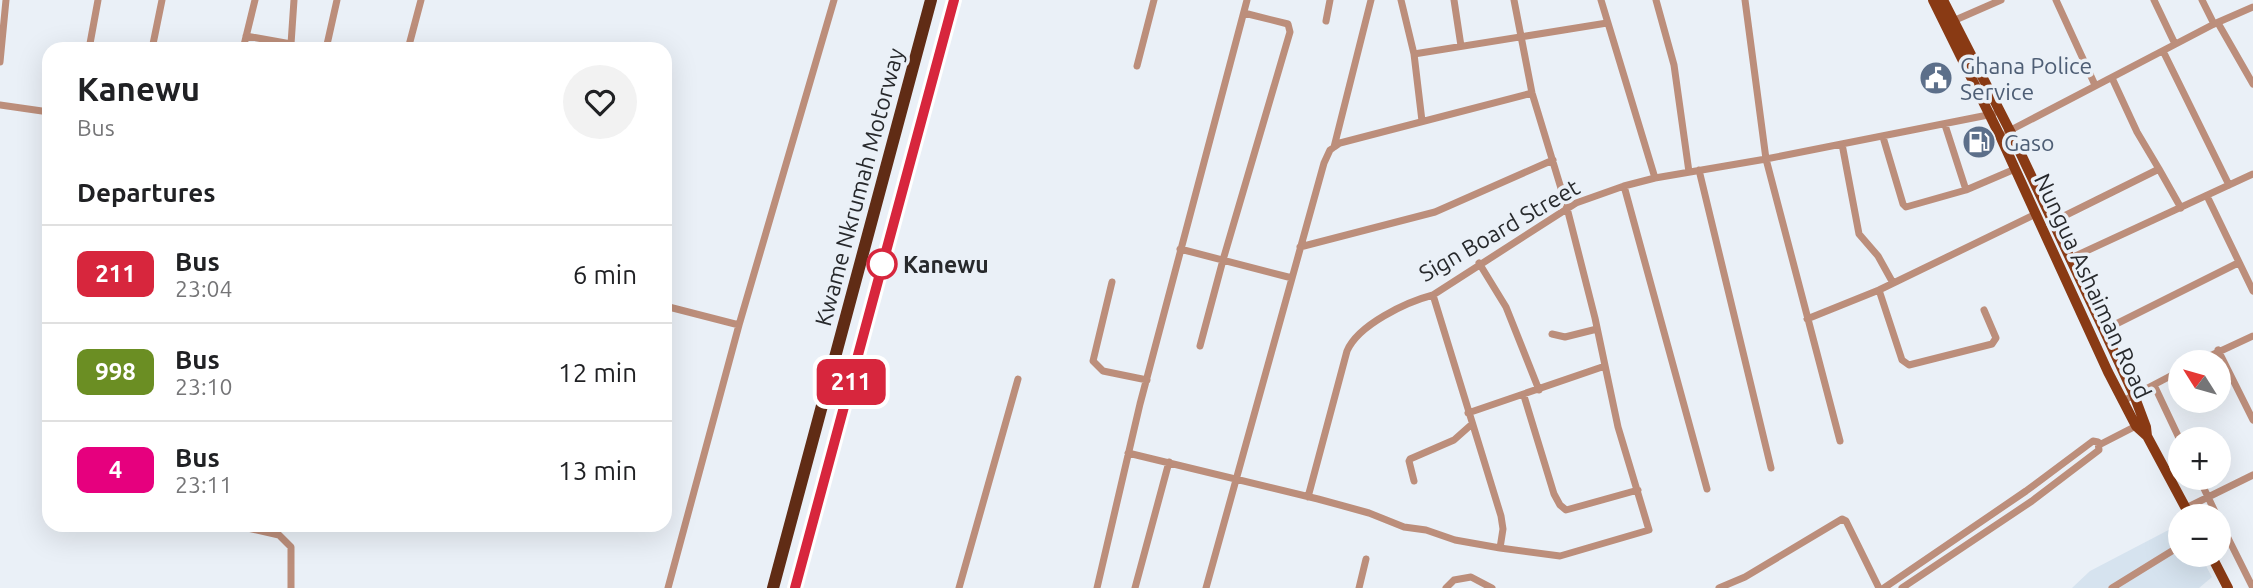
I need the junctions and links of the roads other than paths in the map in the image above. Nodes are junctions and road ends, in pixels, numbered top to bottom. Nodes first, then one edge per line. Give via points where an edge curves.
1 (98, 0) edge
2 (162, 0) edge
3 (255, 0) edge
4 (293, 0) edge
5 (337, 0) edge
6 (421, 0) edge
7 (834, 0) edge
8 (931, 0) edge
9 (954, 0) edge
10 (1154, 0) edge
11 (1247, 0) edge
12 (1330, 0) edge
13 (1371, 0) edge
14 (1401, 0) edge
15 (1454, 0) edge
16 (1514, 0) edge
17 (1601, 0) edge
18 (1656, 0) edge
19 (1745, 0) edge
20 (1933, 0) edge
21 (1942, 0) edge
22 (2001, 0) edge
23 (2056, 0) edge
24 (2154, 0) edge
25 (2202, 0) edge
26 (4, 1) edge
27 (2253, 6) edge
28 (1244, 13) junction
29 (1326, 21) dead end
30 (1953, 21) junction
31 (1607, 23) junction
32 (2216, 23) junction
33 (246, 36) junction
34 (1521, 36) junction
35 (90, 42) edge
36 (153, 42) edge
37 (245, 42) edge
38 (280, 42) edge
39 (291, 42) edge
40 (328, 42) edge
41 (410, 42) edge
42 (2175, 44) junction
43 (1461, 46) junction
44 (2163, 51) junction
45 (1414, 54) junction
46 (0, 62) edge
47 (1137, 65) dead end
48 (2112, 78) junction
49 (2253, 84) edge
50 (2095, 85) junction
51 (1532, 93) junction
52 (0, 105) edge
53 (42, 111) edge
54 (1995, 113) junction
55 (1422, 121) junction
56 (1945, 125) junction
57 (2005, 134) junction
58 (1883, 137) junction
59 (1842, 144) junction
60 (1334, 147) junction
61 (1766, 159) junction
62 (1553, 160) junction
63 (2015, 169) junction
64 (2160, 169) junction
65 (1699, 170) junction
66 (1689, 172) junction
67 (2253, 174) edge
68 (1655, 178) junction
69 (2230, 185) junction
70 (1625, 186) junction
71 (1966, 190) junction
72 (2207, 196) junction
73 (1567, 208) junction
74 (2181, 208) junction
75 (2036, 214) junction
76 (2052, 222) junction
77 (1300, 247) junction
78 (1180, 249) junction
79 (2069, 259) junction
80 (1223, 260) junction
81 (1479, 263) junction
82 (2238, 263) junction
83 (1292, 278) junction
84 (1112, 282) dead end
85 (1893, 283) junction
86 (1879, 290) junction
87 (2253, 291) edge
88 (1433, 295) junction
89 (672, 308) edge
90 (1984, 310) dead end
91 (1807, 319) junction
92 (739, 325) junction
93 (1597, 329) junction
94 (2104, 330) junction
95 (1552, 334) dead end
96 (2253, 337) edge
97 (1200, 346) dead end
98 (2218, 350) edge
99 (1605, 366) junction
100 (2231, 376) edge
101 (2168, 377) edge
102 (1018, 379) dead end
103 (1147, 380) junction
104 (2154, 385) junction
105 (1539, 390) junction
106 (1524, 396) junction
107 (2134, 396) junction
108 (2123, 401) junction
109 (1468, 413) junction
110 (2253, 420) edge
111 (1472, 424) junction
112 (2136, 426) junction
113 (2174, 427) edge
114 (2147, 436) junction
115 (1840, 440) dead end
116 (2099, 445) junction
117 (1128, 453) junction
118 (1169, 462) junction
119 (1771, 468) dead end
120 (2253, 475) edge
121 (1236, 479) junction
122 (1414, 481) dead end
123 (1707, 489) dead end
124 (1638, 490) junction
125 (2205, 490) edge
126 (2026, 491) junction
127 (1308, 497) junction
128 (2208, 497) junction
129 (2032, 501) junction
130 (2184, 504) edge
131 (2199, 504) edge
132 (2211, 504) edge
133 (269, 532) edge
134 (2231, 544) edge
135 (1500, 548) junction
136 (2168, 554) edge
137 (1366, 559) dead end
138 (2217, 567) edge
139 (291, 588) edge
140 (668, 588) edge
141 (772, 588) edge
142 (795, 588) edge
143 (959, 588) edge
144 (1097, 588) edge
145 (1135, 588) edge
146 (1206, 588) edge
147 (1359, 588) edge
148 (1446, 588) edge
149 (1492, 588) edge
150 (1718, 588) edge
151 (1881, 588) edge
152 (1902, 588) edge
153 (2112, 588) edge
154 (2228, 588) edge
155 (2253, 588) edge

1 - 35 street
2 - 36 street
3 - 33 street
4 - 39 street
5 - 40 street
6 - 41 street
7 - 92 street
8 - 141 highway, Kwame Nkrumah Motorway
9 - 142 highway, Kwame Nkrumah Motorway
10 - 47 street
11 - 28 street
12 - 29 street
13 - 60 street
14 - 45 street
15 - 43 street
16 - 34 street
17 - 31 street
18 - 66 street via 1674,65
19 - 61 street
20 - 54 main road, Nungua Ashaiman Road
21 - 30 main road, Nungua Ashaiman Road
22 - 30 street
23 - 50 street
24 - 42 street
25 - 32 street
26 - 46 street
27 - 32 street
28 - 78 street
28 - 80 street via 1282,21 1290,32
30 - 54 main road, Nungua Ashaiman Road
31 - 34 street
31 - 68 street
32 - 42 street
32 - 49 street
33 - 37 street
33 - 38 street
34 - 43 street
34 - 51 street
42 - 44 street
43 - 45 street
44 - 48 street
44 - 69 street
45 - 55 street
48 - 50 street
48 - 64 street
50 - 57 street
51 - 55 street
51 - 62 street
52 - 53 street
54 - 56 street, Sign Board Street
54 - 57 main road, Nungua Ashaiman Road
55 - 60 street
56 - 58 street, Sign Board Street
56 - 71 street
57 - 63 main road, Nungua Ashaiman Road
57 - 76 main road, Nungua Ashaiman Road
58 - 59 street, Sign Board Street
58 - 71 street via 1906,207
59 - 61 street, Sign Board Street
59 - 85 street via 1859,234
60 - 77 street via 1324,163
61 - 65 street, Sign Board Street
61 - 91 street
62 - 73 street
62 - 77 street via 1434,212
63 - 71 street
63 - 75 main road, Nungua Ashaiman Road
64 - 74 street
64 - 76 street
65 - 66 street, Sign Board Street
65 - 119 street
66 - 68 street, Sign Board Street
67 - 69 street
68 - 70 street, Sign Board Street
69 - 72 street
70 - 73 street, Sign Board Street
70 - 123 street
72 - 74 street
72 - 82 street
73 - 81 street, Sign Board Street
73 - 93 street
74 - 79 street
75 - 85 street
75 - 108 main road, Nungua Ashaiman Road
76 - 79 main road, Nungua Ashaiman Road
77 - 83 street
78 - 80 street
78 - 103 street
79 - 94 main road, Nungua Ashaiman Road
80 - 83 street
80 - 97 street
81 - 88 street, Sign Board Street
81 - 105 street via 1506,307
82 - 87 street
82 - 94 street
83 - 121 street
84 - 103 street via 1093,361 1103,371
85 - 86 street
86 - 90 street via 1902,360 1909,365 1992,344 1996,338
86 - 91 street
88 - 109 street
88 - 127 street, Sign Board Street via 1370,325 1351,341
89 - 92 street
91 - 115 street
92 - 140 street
93 - 95 street via 1565,337
93 - 99 street
94 - 107 main road, Nungua Ashaiman Road
96 - 98 street
99 - 105 street
99 - 124 street
100 - 110 street
101 - 104 street
102 - 143 street
103 - 117 street
104 - 107 street
104 - 113 street
105 - 106 street
106 - 109 street
106 - 124 street via 1560,505 1566,509
107 - 108 street
107 - 114 main road, Nungua Ashaiman Road
108 - 112 main road, Nungua Ashaiman Road
109 - 111 street
111 - 122 street via 1454,440 1410,459
111 - 135 street via 1501,516
112 - 114 main road, Nungua Ashaiman Road
112 - 116 street
114 - 130 main road, Nungua Ashaiman Road
116 - 126 street via 2093,440
116 - 129 street via 2099,450
117 - 118 street
117 - 144 street
118 - 121 street
118 - 145 street
120 - 128 street
121 - 127 street
121 - 146 street
124 - 135 street via 1649,530 1560,556
125 - 128 street
126 - 129 street
126 - 151 street
127 - 135 street via 1404,527
128 - 131 street
128 - 132 street
129 - 152 street
133 - 139 street via 279,534 291,548
134 - 155 street
136 - 153 street
137 - 147 street
138 - 154 main road
148 - 149 street via 1454,580 1471,577
150 - 151 street via 1745,577 1842,519

